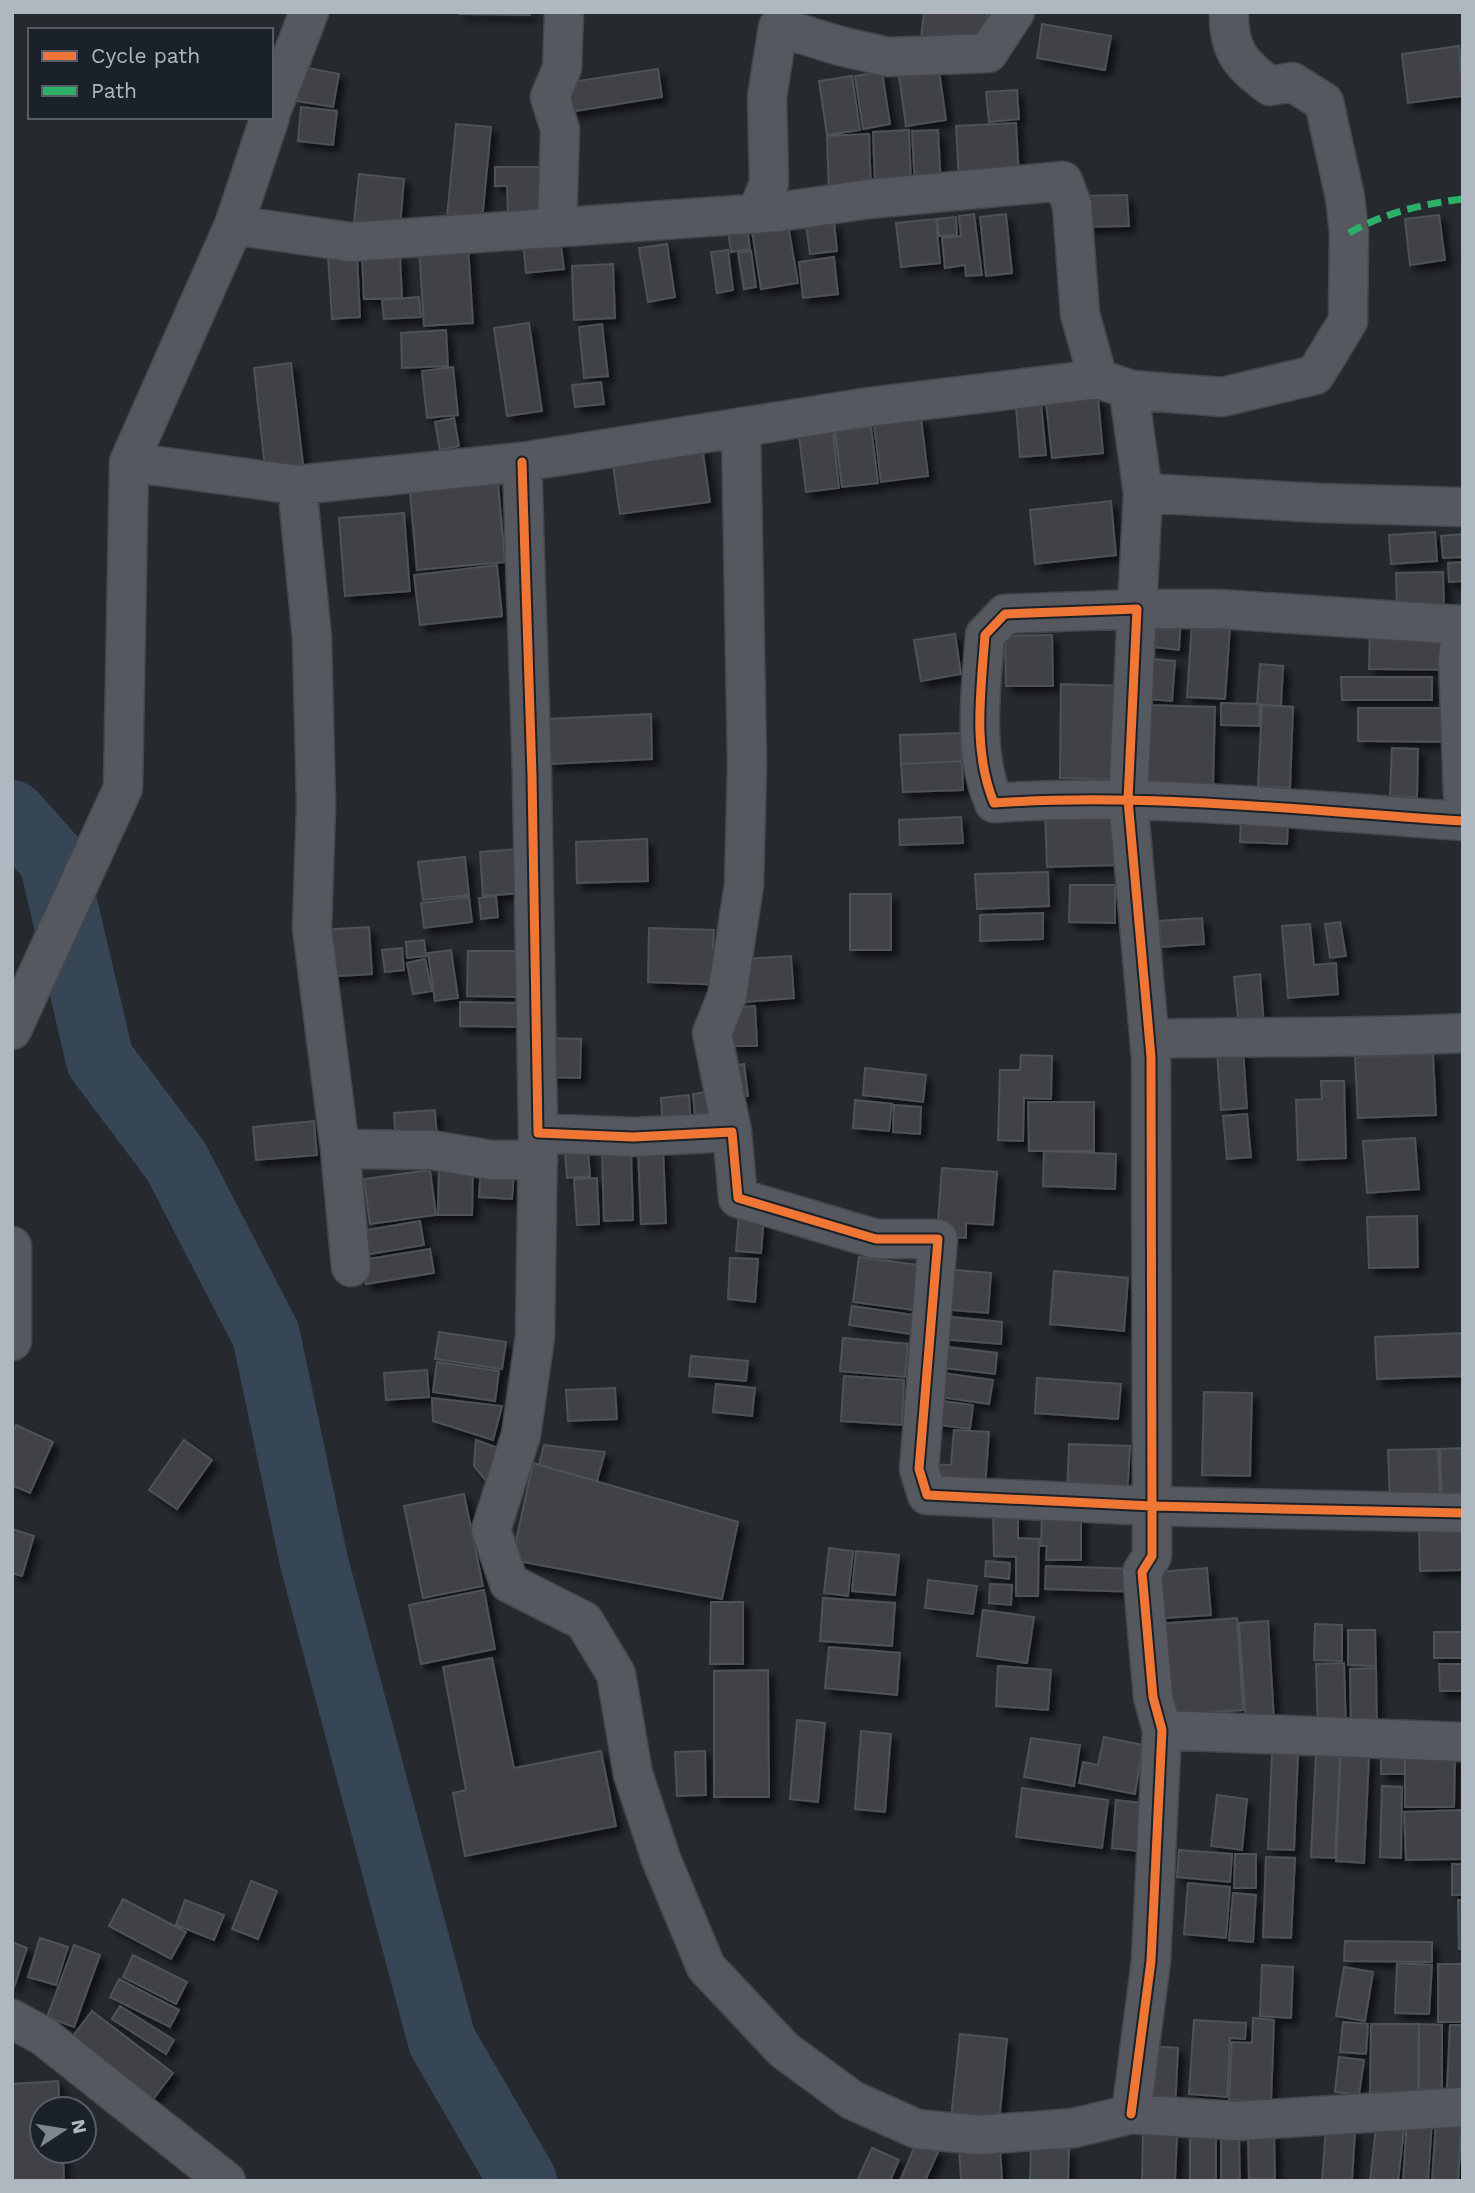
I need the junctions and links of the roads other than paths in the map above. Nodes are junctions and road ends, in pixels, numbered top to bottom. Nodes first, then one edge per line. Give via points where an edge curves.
1 (309, 12) edge
2 (564, 12) edge
3 (1015, 12) edge
4 (1229, 12) edge
5 (273, 107) edge
6 (269, 119) edge
7 (757, 214) junction
8 (234, 225) junction
9 (558, 228) junction
10 (1115, 385) junction
11 (741, 427) junction
12 (129, 462) junction
13 (522, 462) junction
14 (298, 485) junction
15 (1143, 493) junction
16 (1463, 507) edge
17 (1137, 609) junction
18 (1461, 659) edge
19 (1463, 794) edge
20 (1128, 800) junction
21 (1463, 821) edge
22 (13, 1026) edge
23 (1463, 1032) edge
24 (1150, 1039) junction
25 (732, 1132) junction
26 (538, 1146) junction
27 (341, 1149) junction
28 (12, 1246) edge
29 (351, 1267) dead end
30 (12, 1341) edge
31 (1152, 1506) junction
32 (1463, 1513) edge
33 (1162, 1730) junction
34 (1463, 1741) edge
35 (12, 2019) edge
36 (1463, 2107) edge
37 (1131, 2114) junction
38 (226, 2181) edge

1 - 5 street
2 - 9 street via 562,68 550,97 560,128
3 - 7 street via 988,52 888,57 778,27 767,97 769,183
4 - 10 street via 1228,29 1244,67 1270,86 1292,82 1324,102 1347,209 1348,321 1315,375 1222,397
6 - 8 street
7 - 9 street
7 - 10 street via 1063,181 1072,205 1080,314
8 - 9 street via 350,242
8 - 12 street
10 - 11 street via 869,407
10 - 15 street via 1130,400
11 - 13 street
11 - 25 street via 747,765 744,884 727,996 712,1033
12 - 14 street
12 - 22 street via 123,788
13 - 14 street
13 - 26 street
14 - 27 street via 312,638 316,804 312,928
15 - 16 street
15 - 17 street
17 - 18 street via 1219,609 1462,625
17 - 20 street
17 - 20 street via 1005,614 985,635 980,712 983,776 994,803
18 - 19 street
20 - 21 street
20 - 24 street
23 - 24 street via 1358,1039 1284,1035
24 - 31 street
25 - 26 street
25 - 31 street via 738,1198 876,1239 938,1238 919,1469 927,1495
26 - 27 street via 491,1160 432,1150
26 - 37 street via 535,1338 521,1435 491,1530 509,1583 584,1621 616,1674 633,1773 661,1859 706,1966 784,2050 852,2100 917,2129 979,2135 1074,2128
27 - 29 street
28 - 30 street
31 - 32 street
31 - 33 street via 1152,1556 1142,1572 1153,1697
33 - 34 street
33 - 37 street via 1151,1961
35 - 38 street via 43,2036
36 - 37 street via 1237,2121

